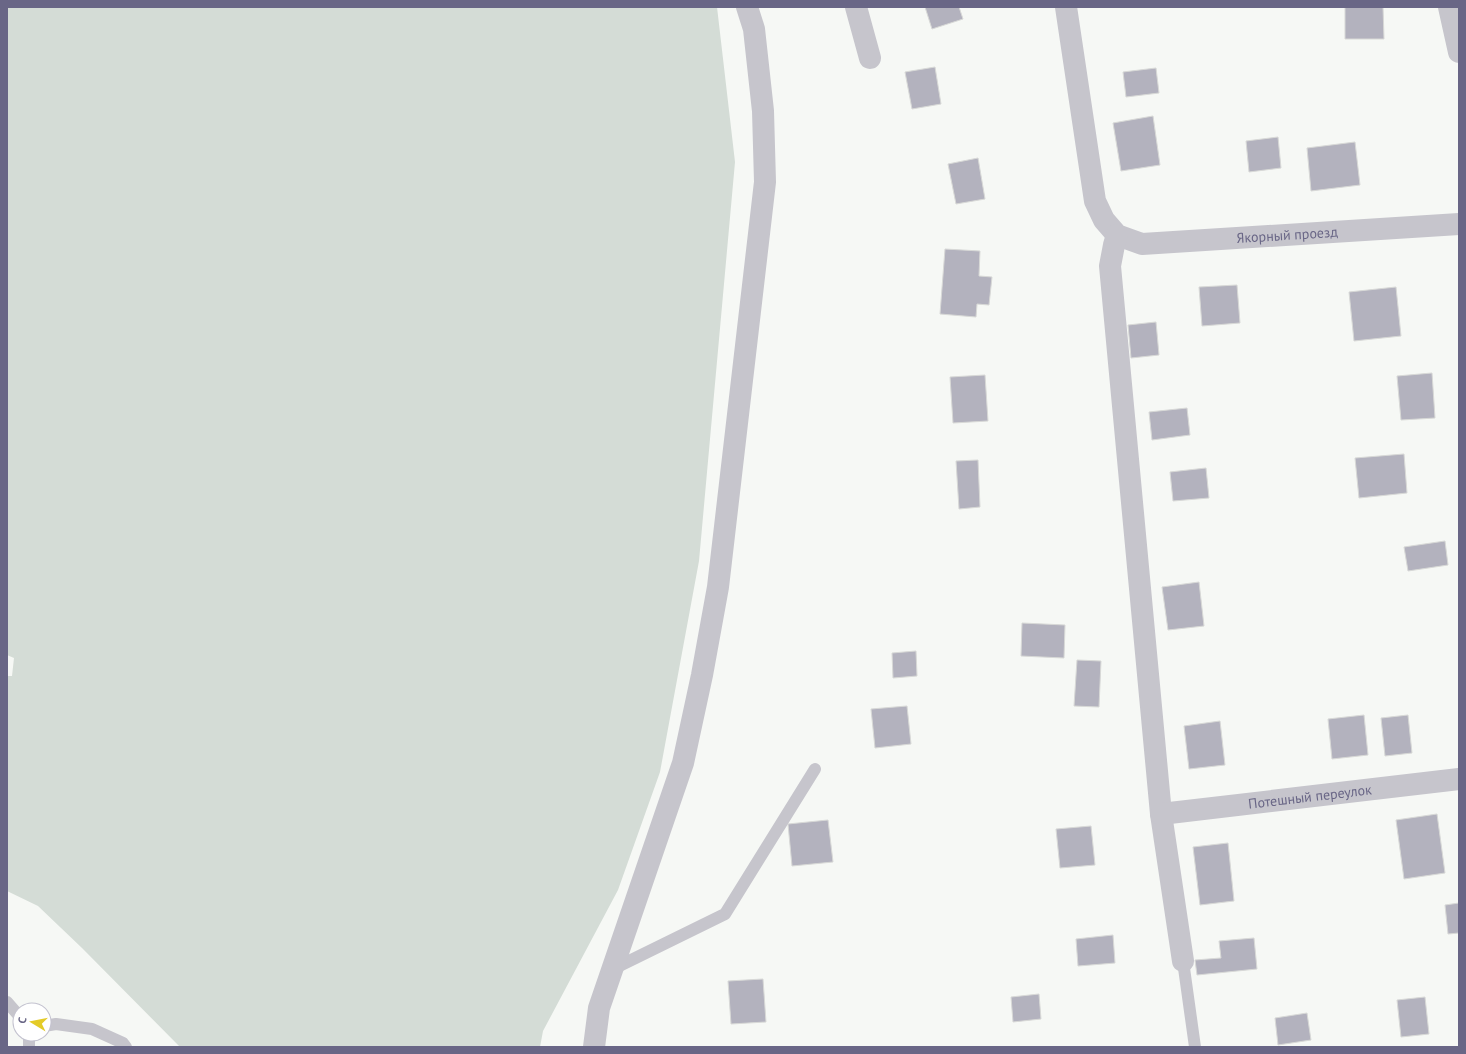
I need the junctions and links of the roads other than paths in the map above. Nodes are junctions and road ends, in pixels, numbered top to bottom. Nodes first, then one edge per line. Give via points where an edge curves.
1 (747, 7) edge
2 (856, 7) edge
3 (1066, 7) edge
4 (1449, 7) edge
5 (1459, 52) edge
6 (870, 58) dead end
7 (1459, 224) edge
8 (1118, 235) junction
9 (815, 769) dead end
10 (1459, 778) edge
11 (1160, 814) junction
12 (1183, 961) joint
13 (613, 969) junction
14 (52, 1025) edge
15 (126, 1047) edge
16 (594, 1047) edge
17 (1195, 1047) edge

1 - 13 street via 754,29 763,111 765,182 718,587 683,763
2 - 6 street
3 - 8 street via 1095,200 1104,220
4 - 5 street
7 - 8 street, Якорный проезд via 1142,244
8 - 11 street via 1110,266
9 - 13 lane via 725,914
10 - 11 street, Потешный переулок
11 - 12 street
12 - 17 lane
13 - 16 street via 599,1008
14 - 15 lane via 92,1029 123,1042

